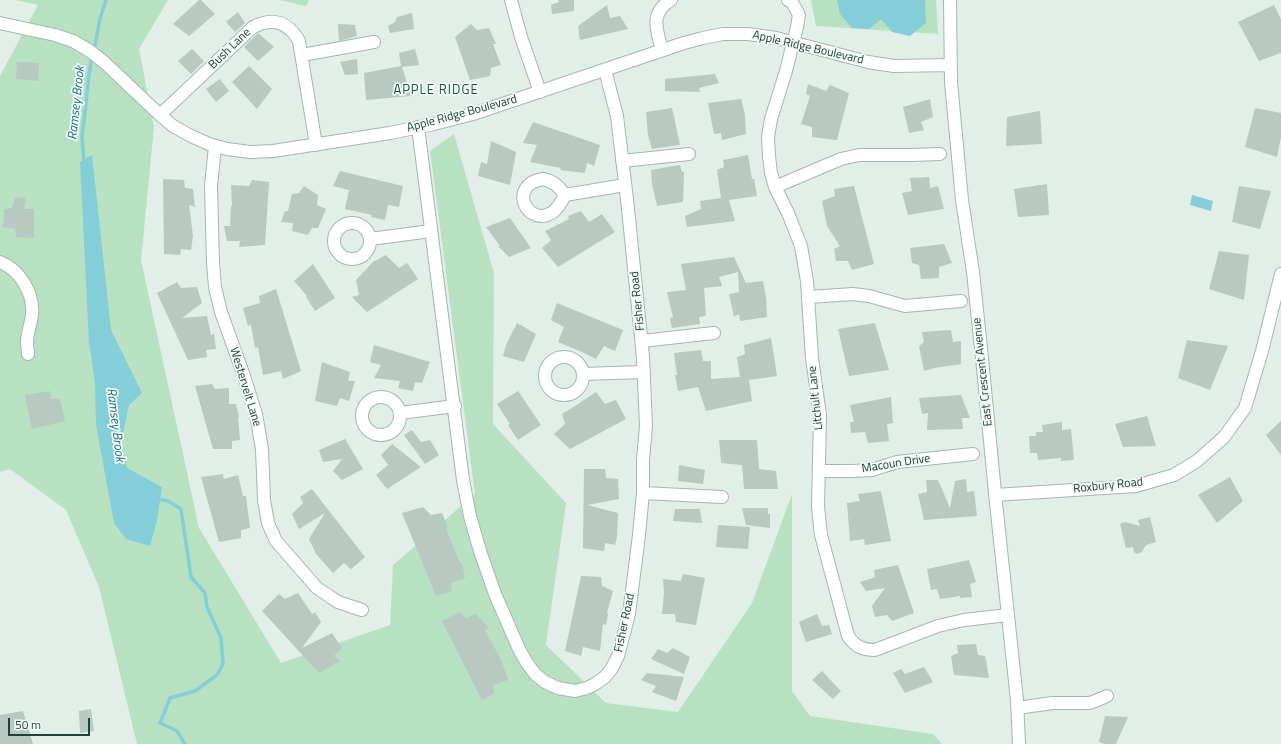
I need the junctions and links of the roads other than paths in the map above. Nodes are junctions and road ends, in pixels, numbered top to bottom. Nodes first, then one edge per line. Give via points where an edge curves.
1 (511, 0) edge
2 (671, 0) edge
3 (788, 0) edge
4 (950, 0) edge
5 (0, 23) edge
6 (374, 42) dead end
7 (793, 43) junction
8 (662, 50) junction
9 (302, 55) junction
10 (951, 65) junction
11 (605, 70) junction
12 (540, 92) junction
13 (160, 115) junction
14 (418, 127) junction
15 (316, 145) junction
16 (215, 146) junction
17 (690, 154) dead end
18 (940, 154) dead end
19 (622, 161) junction
20 (625, 185) junction
21 (775, 187) junction
22 (565, 195) dead end
23 (432, 231) junction
24 (370, 239) dead end
25 (0, 262) edge
26 (1281, 274) edge
27 (809, 297) junction
28 (961, 301) dead end
29 (714, 333) dead end
30 (642, 341) junction
31 (28, 354) dead end
32 (644, 372) junction
33 (582, 374) dead end
34 (454, 406) junction
35 (400, 413) dead end
36 (973, 454) dead end
37 (819, 471) junction
38 (643, 493) junction
39 (995, 495) junction
40 (722, 497) dead end
41 (362, 610) dead end
42 (1008, 615) junction
43 (1107, 696) dead end
44 (1017, 708) junction
45 (1019, 744) edge

1 - 12 street
2 - 8 street via 656,16
3 - 7 street, Litchult Lane via 792,2 798,15
4 - 10 street, East Crescent Avenue
5 - 13 street, Apple Ridge Boulevard via 55,35 90,51
6 - 9 street
7 - 8 street, Apple Ridge Boulevard via 748,34 724,34
7 - 10 street, Apple Ridge Boulevard via 894,66
7 - 21 street, Litchult Lane via 768,137 771,173
8 - 11 street, Apple Ridge Boulevard
9 - 13 street, Bush Lane via 299,41 287,26 279,22 262,22 253,26
9 - 15 street, Bush Lane
10 - 39 street, East Crescent Avenue via 962,200 973,272
11 - 12 street, Apple Ridge Boulevard
11 - 19 street, Fisher Road via 617,116
12 - 14 street, Apple Ridge Boulevard via 473,114
13 - 16 street, Apple Ridge Boulevard via 173,126
14 - 15 street, Apple Ridge Boulevard
14 - 23 street, Fisher Road
15 - 16 street, Apple Ridge Boulevard via 250,152
16 - 41 street, Westervelt Lane via 211,186 212,263 215,287 256,414 262,449 264,500 268,523 276,541 317,588 338,602
17 - 19 street
18 - 21 street via 859,156 841,159
19 - 20 street, Fisher Road
20 - 22 street
20 - 30 street, Fisher Road
21 - 27 street, Litchult Lane via 801,246
23 - 24 street
23 - 34 street, Fisher Road
25 - 31 street via 22,279 31,301
26 - 39 street, Roxbury Road via 1245,408 1224,437 1197,461 1174,475 1136,486
27 - 28 street via 853,294 905,306
27 - 37 street, Litchult Lane via 812,358 820,415
29 - 30 street
30 - 32 street, Fisher Road
32 - 33 street
32 - 38 street, Fisher Road via 646,426
34 - 35 street
34 - 38 street, Fisher Road via 470,516 495,594 527,663 535,674 558,688 575,691 596,684 605,677 618,656 629,614
36 - 37 street, Macoun Drive via 897,462 872,470
37 - 42 street, Litchult Lane via 818,507 821,535 852,643 863,649 875,650 938,626
38 - 40 street
39 - 42 street, East Crescent Avenue
42 - 44 street, East Crescent Avenue
43 - 44 street via 1090,703 1053,703
44 - 45 street, East Crescent Avenue

